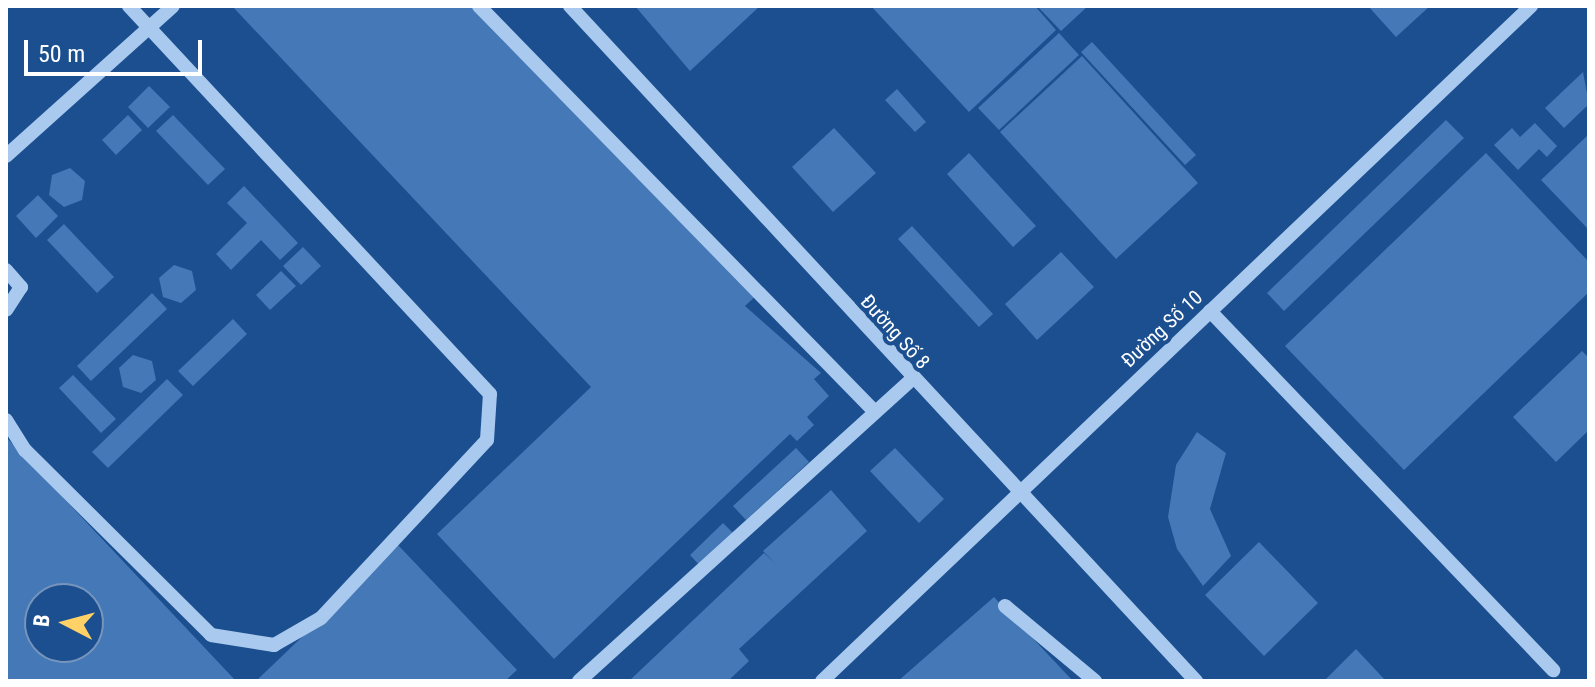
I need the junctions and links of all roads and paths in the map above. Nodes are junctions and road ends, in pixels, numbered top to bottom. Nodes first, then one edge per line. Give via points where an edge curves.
1 (129, 6) edge
2 (173, 6) edge
3 (479, 6) edge
4 (1531, 6) edge
5 (573, 7) edge
6 (149, 28) junction
7 (6, 156) edge
8 (6, 270) edge
9 (6, 310) edge
10 (1210, 311) junction
11 (911, 380) junction
12 (875, 412) junction
13 (6, 420) edge
14 (1016, 495) junction
15 (1005, 606) dead end
16 (1553, 670) dead end
17 (579, 681) edge
18 (822, 681) edge
19 (1095, 681) edge
20 (1196, 681) edge

1 - 6 street
2 - 6 street
3 - 12 street
4 - 10 street, Đường Số 10
5 - 11 street, Đường Số 8
6 - 7 street
6 - 13 street via 490,394 487,440 321,618 274,645 211,635 25,450
8 - 9 street via 21,287
10 - 14 street, Đường Số 10
10 - 16 street
11 - 12 street
11 - 14 street, Đường Số 8
12 - 17 street
14 - 18 street, Đường Số 10
14 - 20 street, Đường Số 8
15 - 19 street

